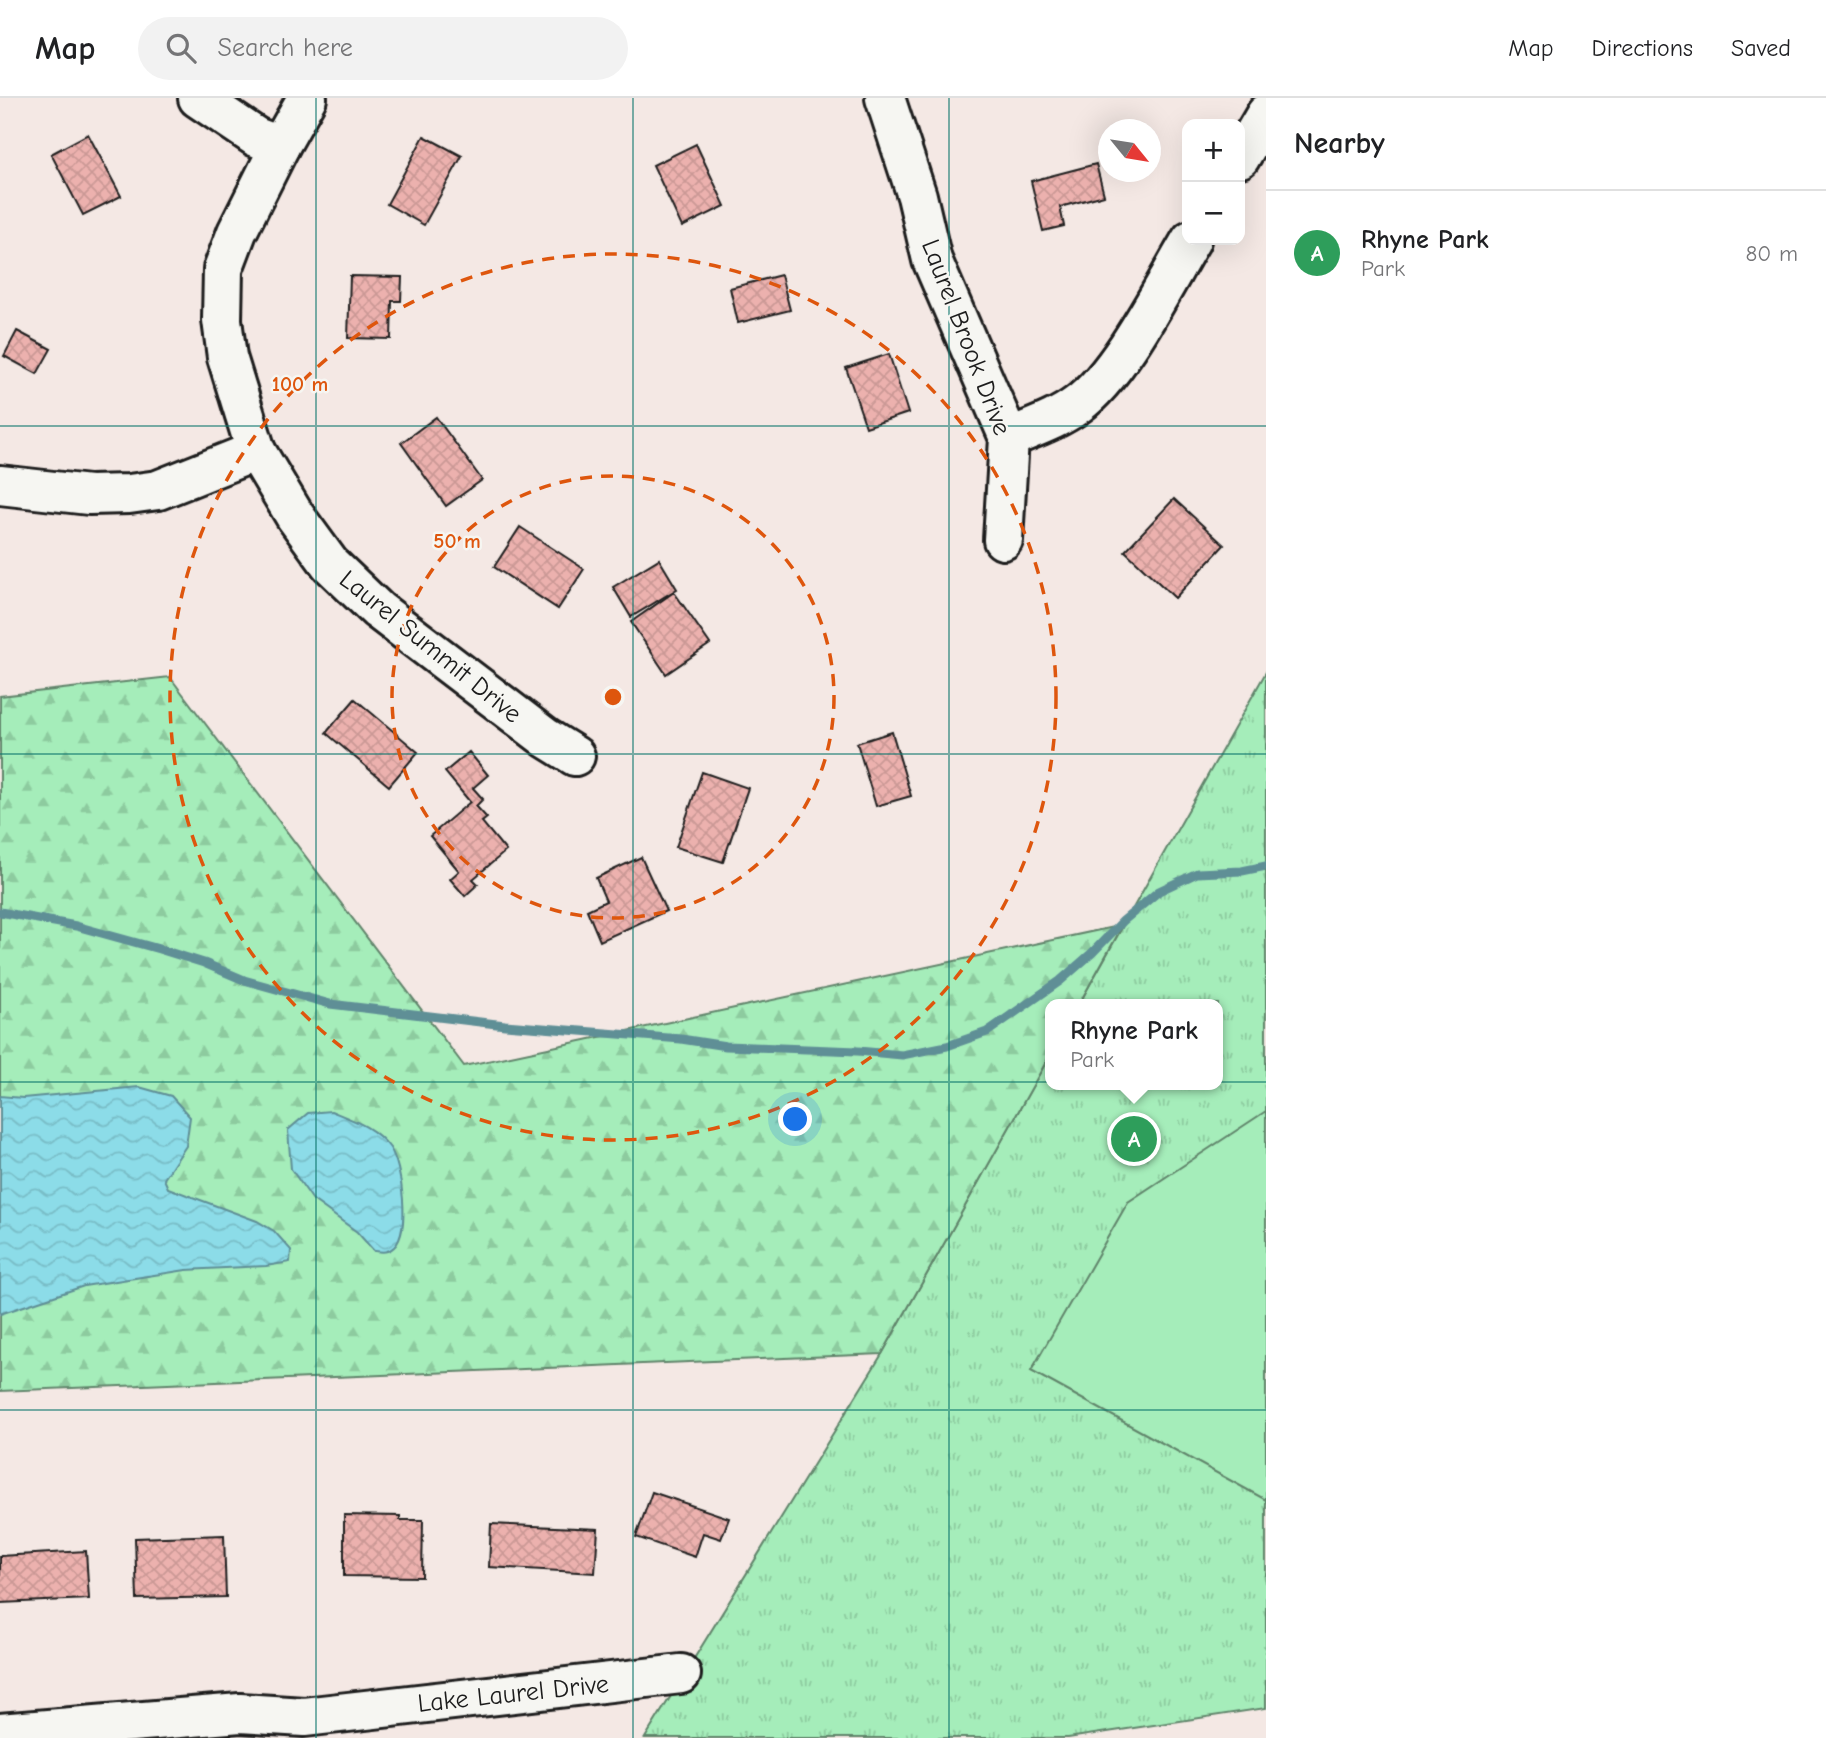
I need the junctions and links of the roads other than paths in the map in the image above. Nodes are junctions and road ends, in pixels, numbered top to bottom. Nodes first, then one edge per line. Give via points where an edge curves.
1 (198, 98) edge
2 (307, 98) edge
3 (885, 98) edge
4 (1266, 114) edge
5 (280, 146) junction
6 (1245, 150) edge
7 (1188, 245) edge
8 (1009, 438) junction
9 (256, 451) junction
10 (0, 485) edge
11 (1003, 540) dead end
12 (575, 756) dead end
13 (681, 1674) dead end
14 (299, 1728) edge
15 (0, 1733) edge

1 - 5 street
2 - 5 street, Laurel Summit Drive
3 - 8 street, Laurel Brook Drive via 932,260
4 - 6 street
5 - 9 street, Laurel Summit Drive via 223,269 227,357
7 - 8 street via 1097,387 1066,413
8 - 11 street, Laurel Brook Drive
9 - 10 street via 158,491 89,495
9 - 12 street, Laurel Summit Drive via 330,564 378,610
13 - 14 street, Lake Laurel Drive
14 - 15 street, Lake Laurel Drive via 240,1713

